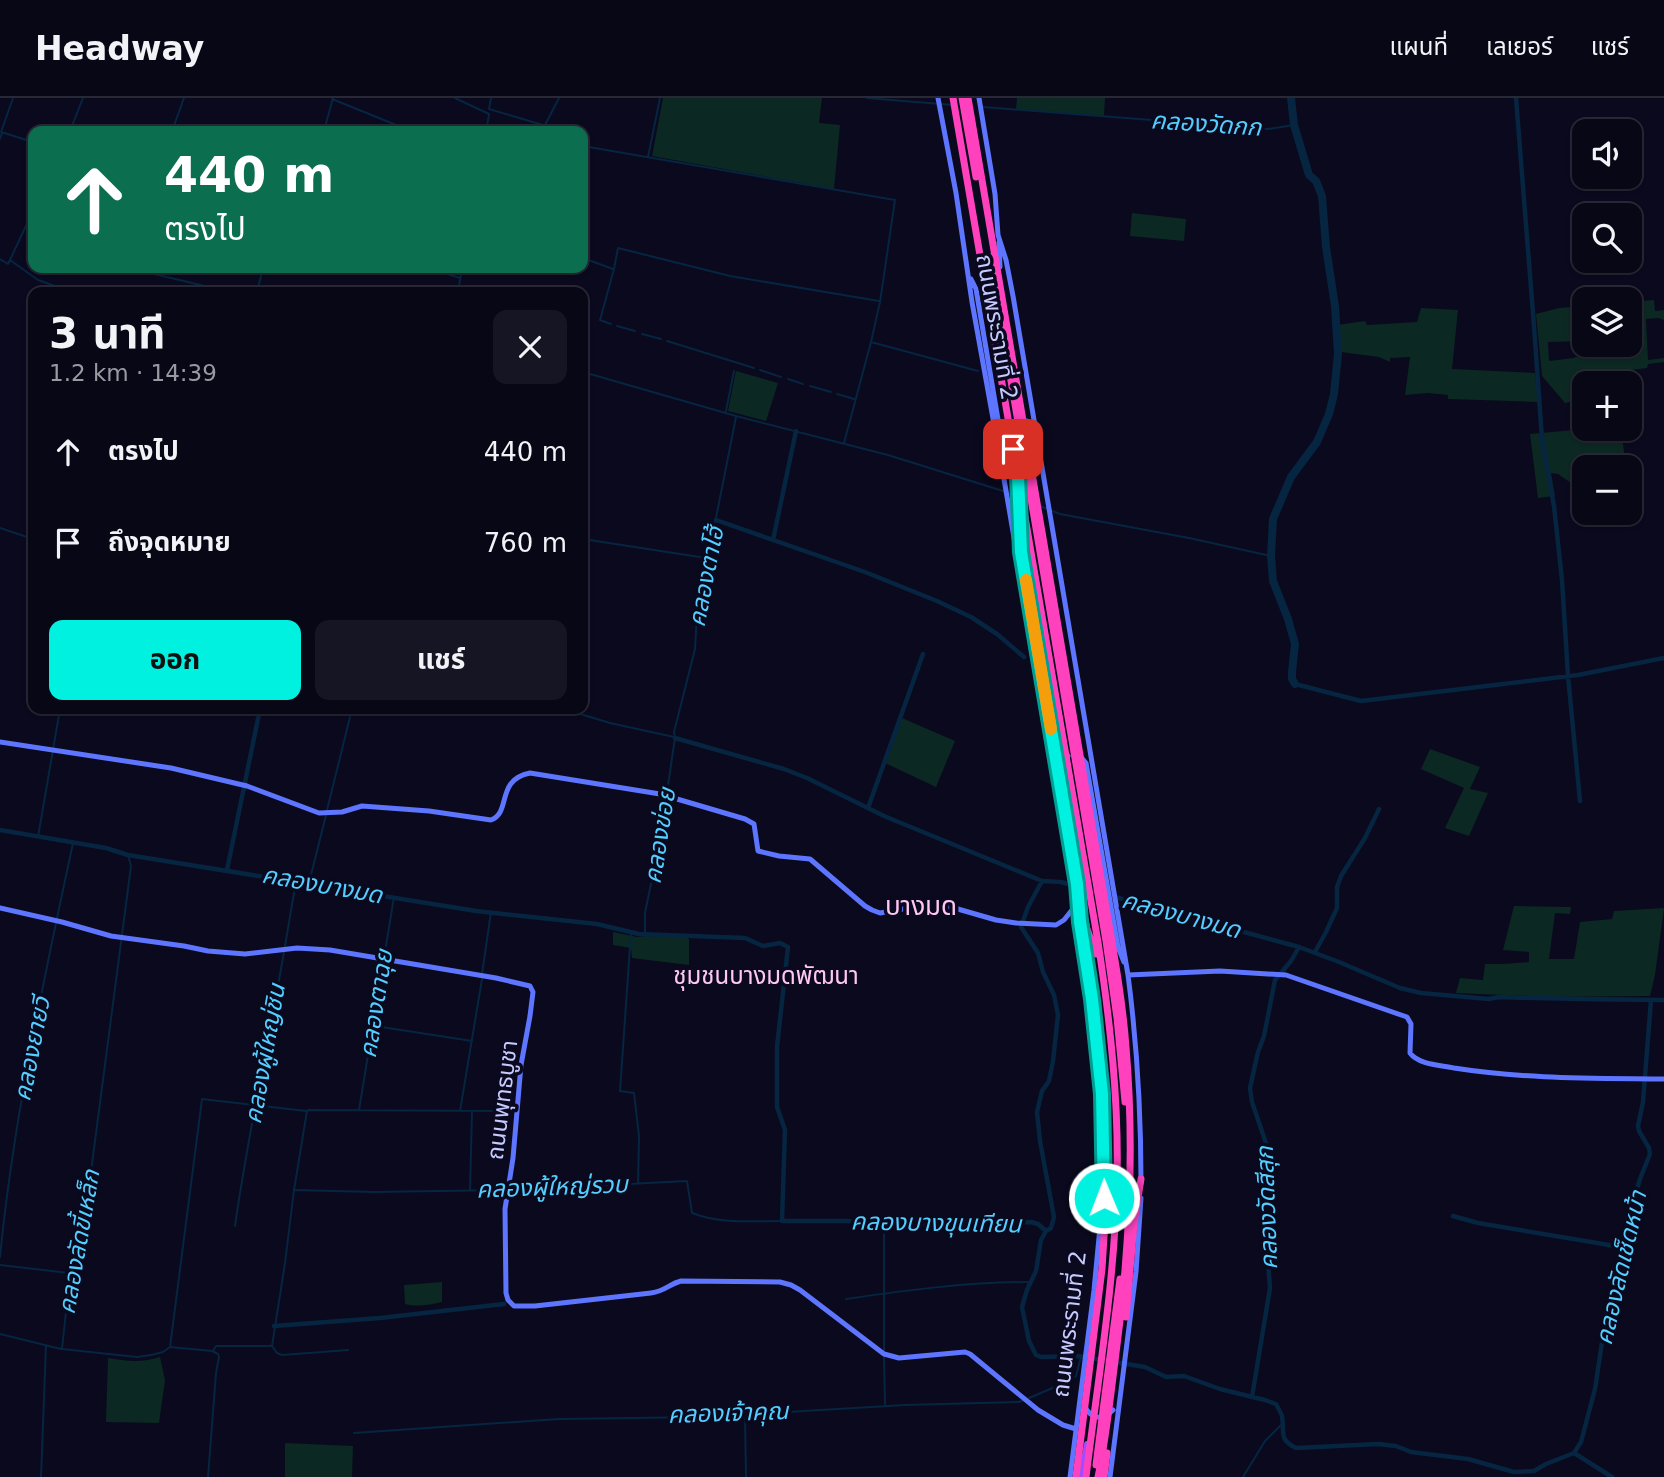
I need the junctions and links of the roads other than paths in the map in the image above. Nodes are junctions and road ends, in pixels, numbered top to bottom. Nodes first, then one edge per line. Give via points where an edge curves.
1 (938, 98) edge
2 (953, 98) edge
3 (965, 98) edge
4 (979, 99) edge
5 (999, 235) junction
6 (968, 273) junction
7 (1022, 475) junction
8 (0, 743) edge
9 (1086, 763) junction
10 (1057, 767) junction
11 (1078, 881) junction
12 (1078, 895) junction
13 (1076, 905) junction
14 (0, 908) edge
15 (1111, 908) junction
16 (1080, 922) junction
17 (1098, 958) junction
18 (1128, 975) junction
19 (1664, 1079) edge
20 (1103, 1174) junction
21 (1115, 1175) junction
22 (1129, 1179) junction
23 (1141, 1179) junction
24 (1105, 1220) junction
25 (1134, 1223) junction
26 (1085, 1406) junction
27 (1113, 1410) junction
28 (1076, 1429) junction
29 (1070, 1477) edge
30 (1081, 1477) edge
31 (1099, 1477) edge
32 (1111, 1477) edge

1 - 6 main road, ถนนพระรามที่ 2
2 - 7 highway
2 - 11 highway, ถนนพระรามที่ 2
3 - 7 highway
3 - 15 highway, ถนนพระรามที่ 2 via 1102,884
4 - 5 main road, ถนนพระรามที่ 2
5 - 6 main road via 1032,454 1027,467 1018,470 1005,461 976,289
5 - 15 main road, ถนนพระรามที่ 2 via 1113,885
6 - 11 main road, ถนนพระรามที่ 2
7 - 9 highway via 1048,547
7 - 10 highway via 1020,545
7 - 30 highway via 1100,956 1115,1080 1115,1229 1108,1306
7 - 31 highway via 1108,950 1123,1081 1126,1170 1122,1256
8 - 13 main road via 171,768 244,785 326,813 362,806 491,820 500,813 513,780 530,774 660,794 751,821 758,851 810,859 872,910 887,913 937,903 982,917 1059,925
9 - 10 main road via 1071,755
9 - 15 main road
10 - 11 main road
11 - 12 highway
11 - 17 highway, ถนนพระรามที่ 2 via 1088,903
12 - 13 main road, ถนนพระรามที่ 2
12 - 16 main road
12 - 17 highway
13 - 16 main road, ถนนพระรามที่ 2
14 - 28 main road, ถนนพุทธบูชา via 111,936 229,953 330,950 531,987 505,1218 506,1293 514,1306 651,1293 681,1281 780,1282 800,1290 886,1355 965,1352 1031,1405
15 - 18 main road, ถนนพระรามที่ 2
15 - 22 highway, ถนนพระรามที่ 2 via 1129,1088
16 - 20 main road, ถนนพระรามที่ 2 via 1102,1094
17 - 21 highway, ถนนพระรามที่ 2 via 1112,1091
18 - 19 main road via 1216,971 1286,975 1407,1017 1410,1053 1418,1060 1503,1075
18 - 23 main road, ถนนพระรามที่ 2 via 1140,1102
20 - 24 highway
20 - 28 main road, ถนนพระรามที่ 2
21 - 24 highway
21 - 30 highway, ถนนพระรามที่ 2 via 1111,1249
22 - 25 highway
22 - 31 highway, ถนนพระรามที่ 2 via 1118,1345
23 - 25 highway
23 - 32 main road, ถนนพระรามที่ 2 via 1136,1272
24 - 26 highway
25 - 27 highway
26 - 27 main road via 1097,1418
26 - 30 highway
27 - 31 highway
28 - 29 main road, ถนนพระรามที่ 2

